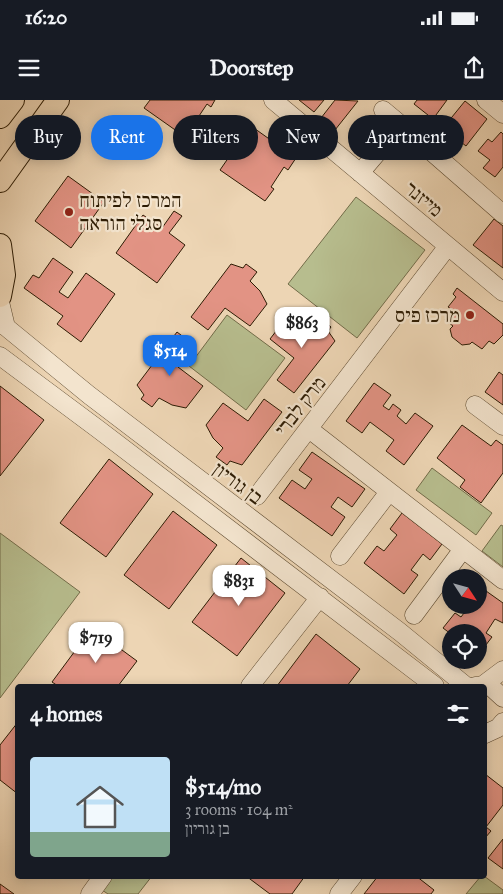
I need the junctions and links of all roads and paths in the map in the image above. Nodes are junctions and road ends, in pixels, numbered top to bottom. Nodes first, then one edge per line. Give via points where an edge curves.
1 (13, 100) edge
2 (58, 100) edge
3 (273, 100) edge
4 (486, 100) edge
5 (383, 110) dead end
6 (503, 114) edge
7 (387, 115) edge
8 (0, 117) edge
9 (371, 160) edge
10 (436, 160) edge
11 (360, 173) junction
12 (0, 180) edge
13 (503, 214) edge
14 (0, 245) edge
15 (448, 246) junction
16 (503, 292) edge
17 (0, 296) edge
18 (0, 302) edge
19 (0, 356) edge
20 (475, 405) dead end
21 (503, 426) edge
22 (309, 429) junction
23 (389, 492) junction
24 (257, 496) dead end
25 (463, 549) junction
26 (340, 556) dead end
27 (503, 580) edge
28 (320, 597) junction
29 (414, 615) dead end
30 (503, 670) edge
31 (252, 684) edge
32 (432, 684) edge
33 (472, 684) edge
34 (478, 684) edge
35 (487, 688) edge
36 (503, 698) edge
37 (503, 722) edge
38 (487, 733) edge
39 (487, 735) edge
40 (503, 742) edge
41 (101, 879) edge
42 (351, 879) edge
43 (90, 894) edge
44 (339, 894) edge

1 - 8 main road
2 - 12 main road
3 - 11 street, מייזנר
4 - 6 street
5 - 7 street, מייזנר
9 - 11 street
10 - 13 street, מייזנר
11 - 15 street, מייזנר
14 - 17 main road via 4,275
15 - 16 street, מייזנר
15 - 22 street, מרק לברי
18 - 33 street, בן גוריון via 6,327 89,395
19 - 28 street, בן גוריון
20 - 21 street
22 - 23 street
22 - 24 street, מרק לברי
23 - 25 street
23 - 26 street
25 - 27 street
25 - 29 street
28 - 31 street
28 - 32 street, בן גוריון
30 - 34 street
35 - 36 street, בן גוריון via 495,689
37 - 38 street
39 - 40 street
41 - 43 street
42 - 44 street

